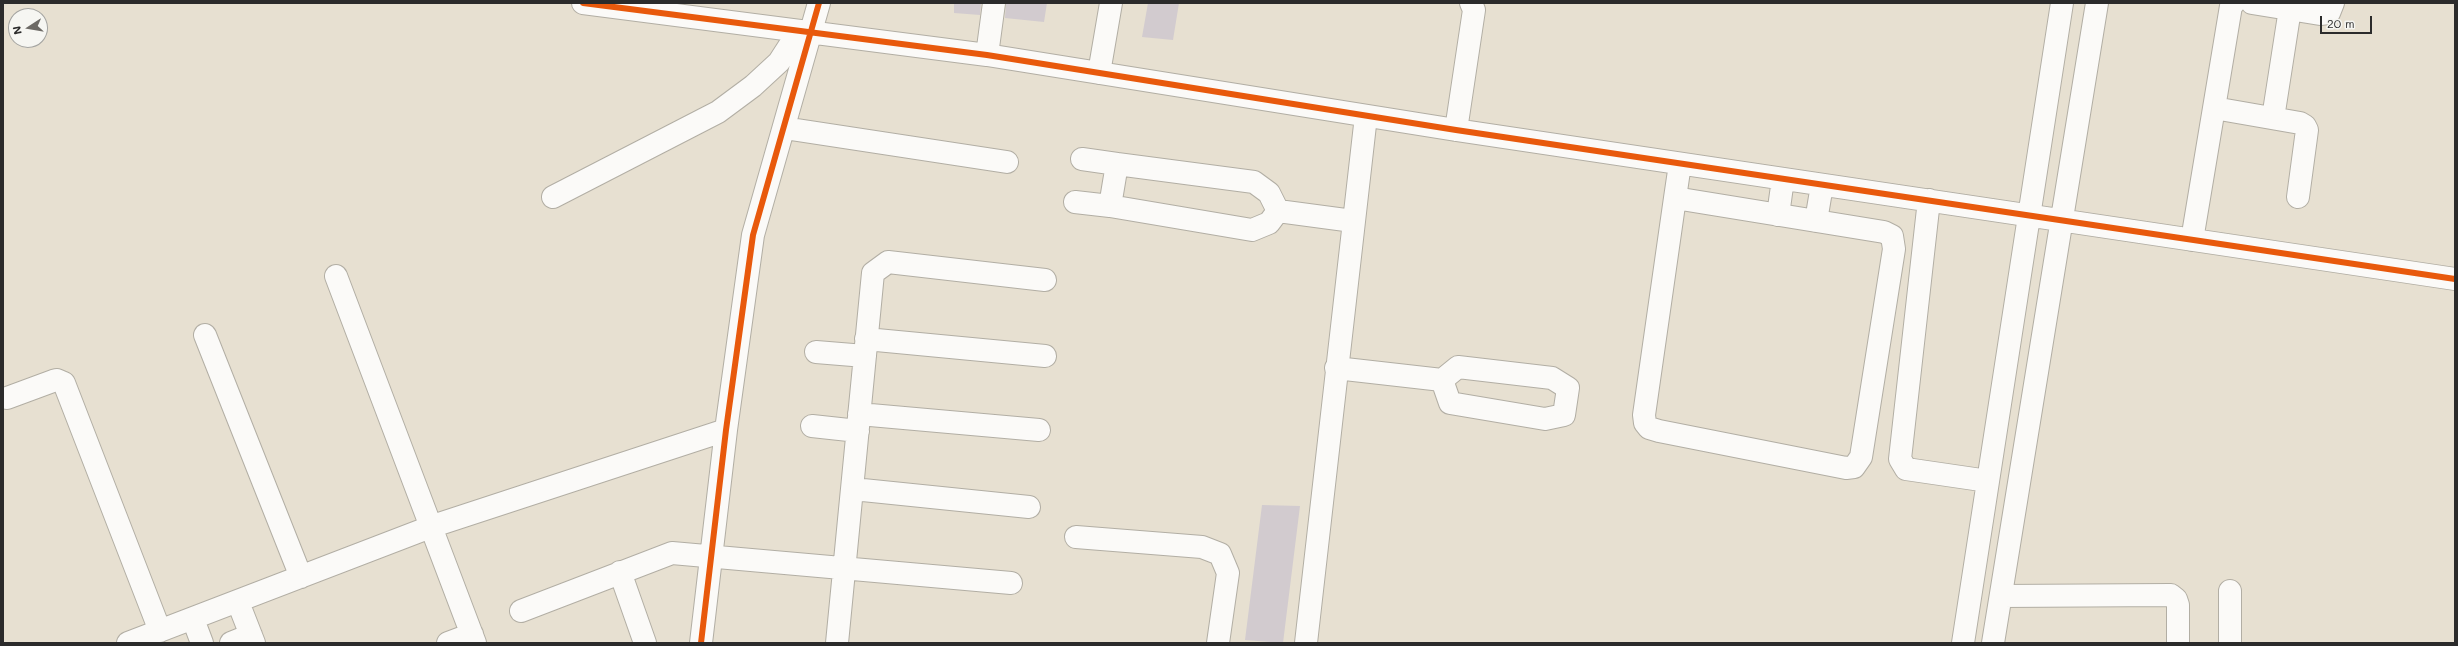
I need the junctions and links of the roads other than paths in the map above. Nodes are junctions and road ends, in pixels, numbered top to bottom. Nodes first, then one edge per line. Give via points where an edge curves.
1 (819, 3) edge
2 (994, 3) edge
3 (1111, 3) edge
4 (1471, 3) edge
5 (2062, 3) edge
6 (2097, 3) edge
7 (2234, 3) edge
8 (2333, 3) edge
9 (594, 4) edge
10 (2271, 5) edge
11 (804, 32) junction
12 (987, 55) junction
13 (1099, 73) junction
14 (2214, 108) junction
15 (1366, 116) junction
16 (2272, 118) junction
17 (784, 128) junction
18 (1456, 130) junction
19 (1082, 159) dead end
20 (1007, 162) dead end
21 (1118, 164) junction
22 (1680, 164) junction
23 (1783, 179) junction
24 (1822, 185) junction
25 (553, 197) dead end
26 (2298, 197) dead end
27 (1675, 198) junction
28 (1928, 200) junction
29 (1075, 202) dead end
30 (1110, 206) junction
31 (1278, 211) junction
32 (1778, 215) junction
33 (2028, 215) junction
34 (1353, 221) junction
35 (1816, 221) junction
36 (2062, 221) junction
37 (2192, 240) junction
38 (336, 276) dead end
39 (2455, 279) edge
40 (1045, 280) dead end
41 (205, 335) dead end
42 (865, 348) junction
43 (816, 352) dead end
44 (1045, 356) dead end
45 (1336, 368) junction
46 (1442, 380) junction
47 (7, 398) dead end
48 (858, 422) junction
49 (812, 426) dead end
50 (726, 430) junction
51 (1040, 430) dead end
52 (1988, 481) junction
53 (853, 489) junction
54 (1029, 507) dead end
55 (433, 526) junction
56 (1076, 536) dead end
57 (712, 556) junction
58 (845, 568) junction
59 (620, 572) junction
60 (301, 577) junction
61 (1011, 583) dead end
62 (2230, 591) dead end
63 (2001, 596) junction
64 (238, 602) junction
65 (521, 612) dead end
66 (193, 619) junction
67 (160, 631) junction
68 (474, 639) edge
69 (245, 640) edge
70 (128, 643) edge
71 (202, 643) edge
72 (448, 643) edge
73 (645, 643) edge
74 (701, 643) edge
75 (838, 643) edge
76 (1218, 643) edge
77 (1306, 643) edge
78 (1963, 643) edge
79 (1994, 643) edge
80 (2178, 643) edge
81 (2230, 643) edge

1 - 11 street
2 - 12 street
3 - 13 street
4 - 18 street via 1474,10
5 - 33 street
6 - 36 street
7 - 14 street via 2231,6
8 - 10 street via 2329,13
9 - 11 street
10 - 16 street
11 - 12 street
11 - 17 street
11 - 25 street via 779,62 753,86 718,112
12 - 13 street
13 - 15 street
14 - 16 street
14 - 37 street
15 - 18 street
15 - 34 street
16 - 26 street via 2300,123 2307,130
17 - 20 street
17 - 50 street via 753,235
18 - 22 street
19 - 21 street
21 - 30 street
21 - 31 street via 1254,182 1270,193
22 - 23 street
22 - 27 street
23 - 24 street
23 - 32 street
24 - 28 street
24 - 35 street
27 - 32 street
27 - 35 street via 1644,415 1645,423 1649,428 1659,431 1846,468 1854,467 1861,456 1894,242 1892,236 1884,232
28 - 33 street
28 - 52 street via 1900,459 1906,469
29 - 30 street
30 - 31 street via 1252,230 1268,223
31 - 34 street
32 - 35 street
33 - 36 street
33 - 52 street
34 - 45 street
36 - 37 street
36 - 63 street
37 - 39 street
38 - 55 street
40 - 42 street via 888,262 873,273
41 - 60 street
42 - 43 street
42 - 44 street
42 - 48 street
45 - 46 street
45 - 77 street
46 - 46 street via 1450,403 1545,419 1564,415 1568,388 1552,378 1458,367
47 - 67 street via 53,381 64,383
48 - 49 street
48 - 51 street
48 - 53 street
50 - 55 street
50 - 57 street
52 - 78 street
53 - 54 street
53 - 58 street
55 - 60 street
55 - 68 street
56 - 76 street via 1202,547 1220,554 1228,573
57 - 58 street
57 - 59 street via 672,553
57 - 74 street
58 - 61 street
58 - 75 street
59 - 65 street
59 - 73 street
60 - 64 street
62 - 81 street
63 - 79 street
63 - 80 street via 2171,596 2176,599 2178,605
64 - 66 street
64 - 69 street
66 - 67 street
66 - 71 street
67 - 70 street
68 - 72 street

